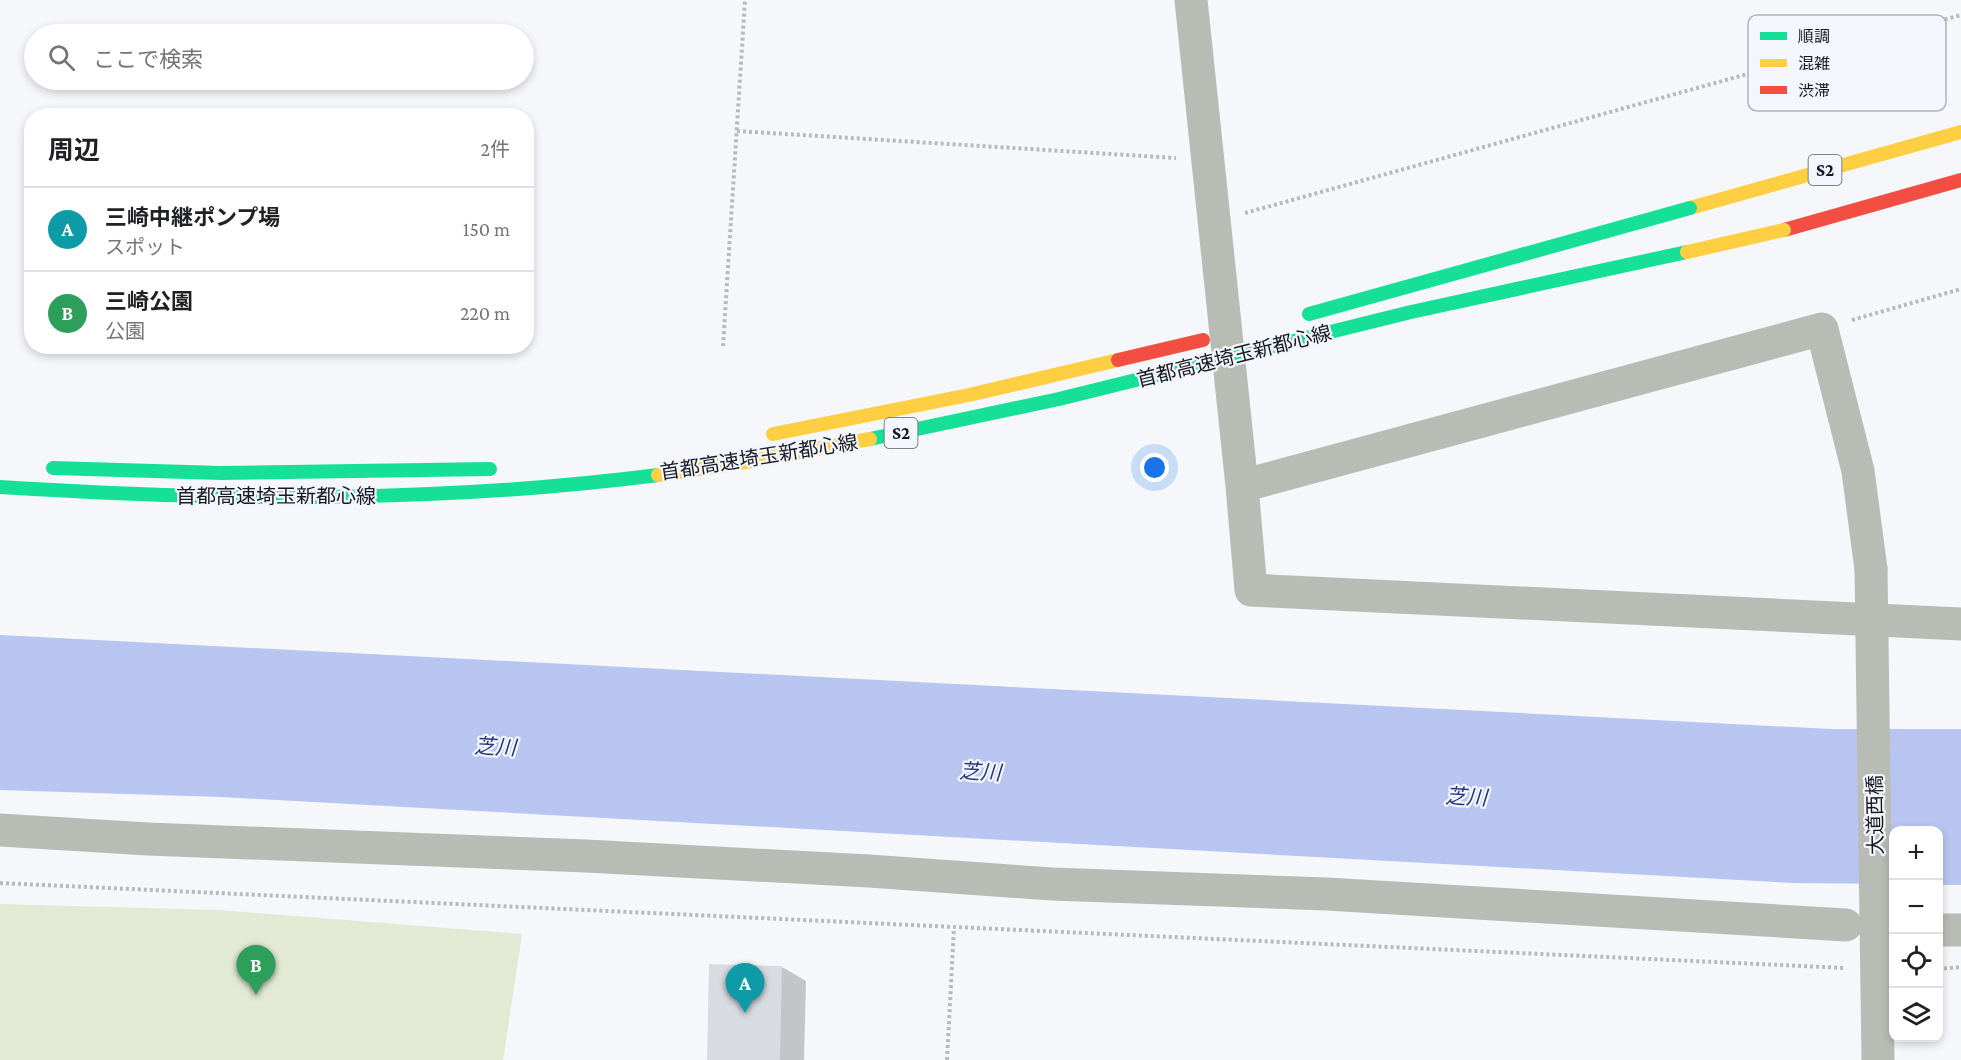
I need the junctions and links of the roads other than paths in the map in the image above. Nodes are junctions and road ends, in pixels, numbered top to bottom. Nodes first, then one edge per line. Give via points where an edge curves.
1 (1191, 0) edge
2 (1961, 132) edge
3 (1961, 180) edge
4 (1298, 317) dead end
5 (1241, 331) dead end
6 (761, 436) dead end
7 (34, 467) dead end
8 (501, 468) dead end
9 (1242, 486) junction
10 (0, 487) edge
11 (1961, 624) edge
12 (0, 830) edge
13 (1846, 925) dead end
14 (1943, 930) edge
15 (1961, 930) edge
16 (1878, 1060) edge

1 - 9 street
2 - 4 highway, 首都高速埼玉新都心線 / S2, bridge
3 - 10 highway, 首都高速埼玉新都心線 / S2, bridge via 1784,230 1413,311 976,418 698,469 584,484 305,498 112,495
5 - 6 highway, 首都高速埼玉新都心線 / S2, bridge via 969,395
7 - 8 highway, 首都高速埼玉新都心線, bridge via 260,474
9 - 11 street via 1251,590
9 - 16 street, 大道西橋, bridge via 1822,329 1858,471 1871,569
12 - 13 street via 598,856
14 - 15 street

